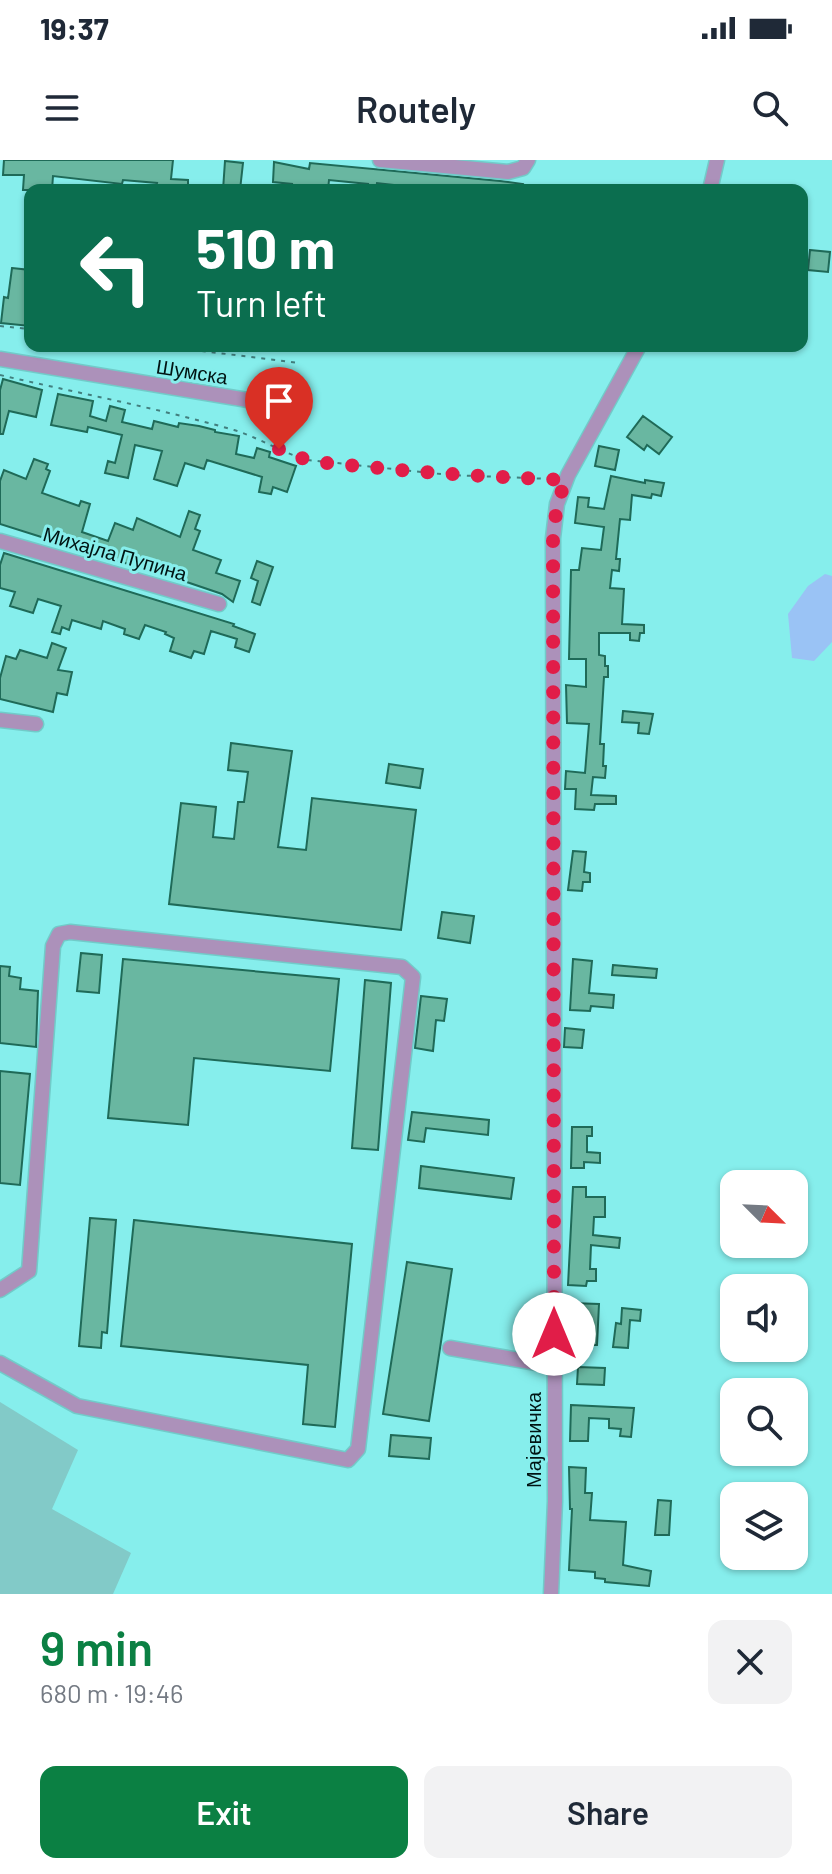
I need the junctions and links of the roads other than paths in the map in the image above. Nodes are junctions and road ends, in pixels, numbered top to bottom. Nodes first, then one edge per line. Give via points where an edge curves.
1 (380, 160) edge
2 (528, 160) edge
3 (717, 160) edge
4 (711, 184) edge
5 (636, 352) edge
6 (0, 359) edge
7 (284, 406) dead end
8 (0, 541) edge
9 (219, 604) dead end
10 (0, 720) edge
11 (36, 724) dead end
12 (0, 1290) edge
13 (450, 1348) dead end
14 (0, 1363) edge
15 (554, 1366) junction
16 (551, 1594) edge

1 - 2 street via 508,172 523,168
3 - 4 street
5 - 15 street, Мајевичка via 566,480 553,538
6 - 7 street, Шумска
8 - 9 street, Михајла Пупина
10 - 11 street
12 - 14 street via 29,1271 53,946 59,934 402,967 413,977 358,1449 348,1460 77,1406
13 - 15 street
15 - 16 street, Мајевичка

